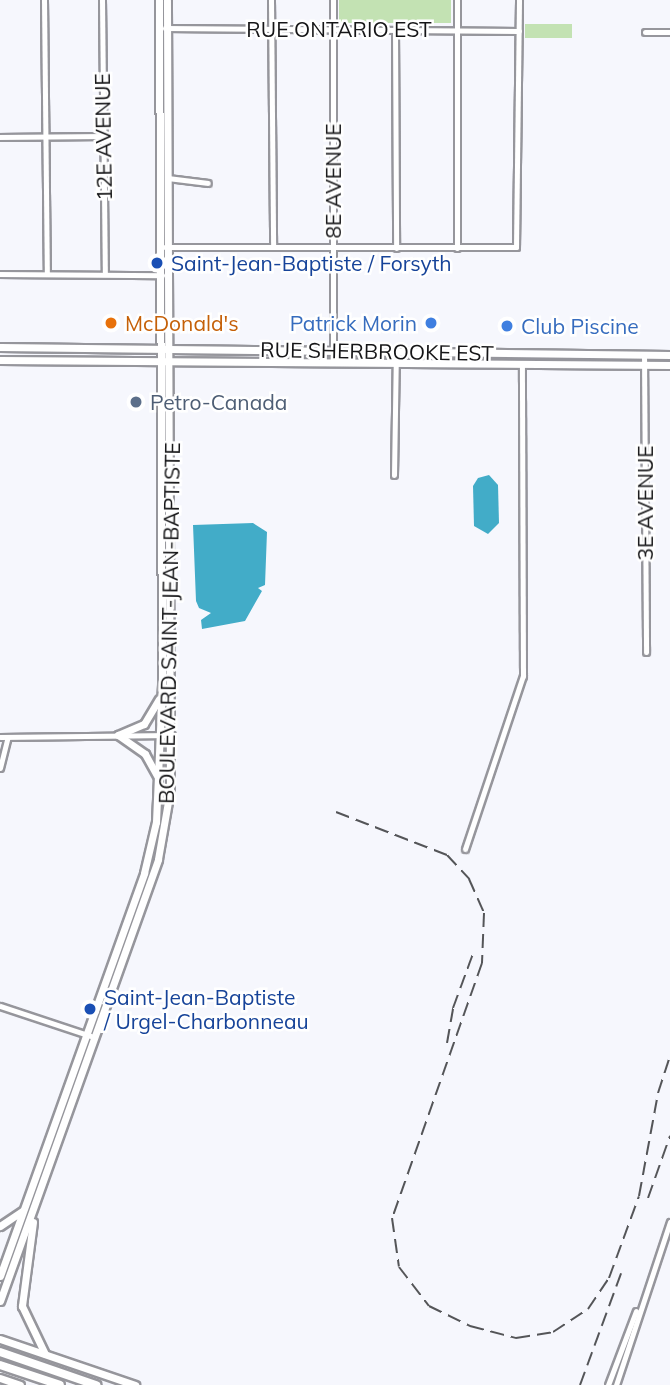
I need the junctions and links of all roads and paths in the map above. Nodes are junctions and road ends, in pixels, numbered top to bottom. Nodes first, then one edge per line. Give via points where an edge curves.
1 (44, 0) edge
2 (102, 0) edge
3 (159, 0) edge
4 (167, 0) edge
5 (271, 0) edge
6 (333, 0) edge
7 (457, 0) edge
8 (519, 0) edge
9 (163, 29) junction
10 (271, 29) junction
11 (333, 30) junction
12 (395, 30) junction
13 (457, 30) junction
14 (519, 31) junction
15 (645, 32) dead end
16 (670, 32) edge
17 (103, 136) junction
18 (0, 137) edge
19 (46, 137) junction
20 (164, 177) junction
21 (208, 183) dead end
22 (165, 247) junction
23 (273, 247) junction
24 (333, 247) junction
25 (396, 248) junction
26 (457, 248) junction
27 (0, 274) edge
28 (47, 274) junction
29 (105, 274) junction
30 (165, 275) junction
31 (0, 347) edge
32 (54, 348) junction
33 (166, 348) junction
34 (260, 350) junction
35 (334, 351) junction
36 (396, 352) junction
37 (430, 352) junction
38 (457, 352) junction
39 (522, 352) junction
40 (644, 354) junction
41 (670, 355) edge
42 (0, 360) edge
43 (53, 360) junction
44 (166, 361) junction
45 (258, 362) junction
46 (333, 363) junction
47 (396, 363) junction
48 (431, 363) junction
49 (457, 363) junction
50 (522, 364) junction
51 (644, 365) junction
52 (670, 365) edge
53 (162, 475) junction
54 (172, 475) junction
55 (394, 475) dead end
56 (162, 502) junction
57 (172, 502) junction
58 (162, 606) junction
59 (171, 606) junction
60 (646, 652) dead end
61 (162, 684) junction
62 (118, 735) junction
63 (161, 735) junction
64 (172, 735) junction
65 (0, 737) edge
66 (8, 737) junction
67 (0, 768) edge
68 (158, 789) junction
69 (465, 849) dead end
70 (0, 1006) edge
71 (90, 1035) junction
72 (22, 1211) junction
73 (33, 1214) junction
74 (670, 1222) edge
75 (0, 1226) edge
76 (0, 1244) edge
77 (9, 1249) junction
78 (17, 1255) junction
79 (0, 1276) edge
80 (644, 1296) junction
81 (0, 1301) edge
82 (0, 1339) edge
83 (0, 1352) edge
84 (45, 1354) junction
85 (0, 1365) edge
86 (0, 1378) edge
87 (20, 1385) edge
88 (60, 1385) edge
89 (96, 1385) edge
90 (135, 1385) edge
91 (608, 1385) edge
92 (617, 1385) edge

1 - 19 street
2 - 17 street, 12E AVENUE
3 - 9 main road, BOULEVARD SAINT-JEAN-BAPTISTE
4 - 9 main road, BOULEVARD SAINT-JEAN-BAPTISTE
5 - 10 street
6 - 11 street, 8E AVENUE
7 - 13 street
8 - 14 street
9 - 10 street, RUE ONTARIO EST
9 - 20 main road, BOULEVARD SAINT-JEAN-BAPTISTE
10 - 11 street, RUE ONTARIO EST
10 - 23 street
11 - 12 street, RUE ONTARIO EST
11 - 24 street, 8E AVENUE
12 - 13 street, RUE ONTARIO EST
12 - 25 street
13 - 14 street, RUE ONTARIO EST
13 - 26 street
14 - 26 street via 516,247
15 - 16 street
17 - 19 street
17 - 29 street, 12E AVENUE
18 - 19 street
19 - 28 street
20 - 21 street
20 - 22 main road, BOULEVARD SAINT-JEAN-BAPTISTE
22 - 23 street
22 - 30 main road, BOULEVARD SAINT-JEAN-BAPTISTE
23 - 24 street
24 - 25 street
24 - 35 street, 8E AVENUE
25 - 26 street
27 - 28 street
28 - 29 street
29 - 30 street
30 - 33 main road, BOULEVARD SAINT-JEAN-BAPTISTE
31 - 32 main road, RUE SHERBROOKE EST
32 - 33 main road, RUE SHERBROOKE EST
32 - 43 main road
33 - 34 main road, RUE SHERBROOKE EST
33 - 44 main road, BOULEVARD SAINT-JEAN-BAPTISTE
34 - 35 main road, RUE SHERBROOKE EST
34 - 45 main road
35 - 36 main road, RUE SHERBROOKE EST
35 - 46 street, 8E AVENUE
36 - 37 main road, RUE SHERBROOKE EST
36 - 47 street
37 - 38 main road, RUE SHERBROOKE EST
37 - 48 main road
38 - 39 main road, RUE SHERBROOKE EST
38 - 49 main road
39 - 40 main road, RUE SHERBROOKE EST
39 - 50 main road
40 - 41 main road, RUE SHERBROOKE EST
40 - 51 street, 3E AVENUE
42 - 43 main road, RUE SHERBROOKE EST
43 - 44 main road, RUE SHERBROOKE EST
44 - 45 main road, RUE SHERBROOKE EST
44 - 53 main road, BOULEVARD SAINT-JEAN-BAPTISTE
44 - 54 main road, BOULEVARD SAINT-JEAN-BAPTISTE
45 - 46 main road, RUE SHERBROOKE EST
46 - 47 main road, RUE SHERBROOKE EST
47 - 48 main road, RUE SHERBROOKE EST
47 - 55 street
48 - 49 main road, RUE SHERBROOKE EST
49 - 50 main road, RUE SHERBROOKE EST
50 - 51 main road, RUE SHERBROOKE EST
50 - 69 street via 523,676
51 - 52 main road, RUE SHERBROOKE EST
51 - 60 street, 3E AVENUE
53 - 54 main road
53 - 56 main road, BOULEVARD SAINT-JEAN-BAPTISTE
54 - 57 main road, BOULEVARD SAINT-JEAN-BAPTISTE
56 - 57 main road
56 - 58 main road, BOULEVARD SAINT-JEAN-BAPTISTE
57 - 59 main road, BOULEVARD SAINT-JEAN-BAPTISTE
58 - 59 main road
58 - 61 main road, BOULEVARD SAINT-JEAN-BAPTISTE
59 - 64 main road, BOULEVARD SAINT-JEAN-BAPTISTE
61 - 62 main road via 155,710 144,724
61 - 63 main road, BOULEVARD SAINT-JEAN-BAPTISTE
62 - 63 street
62 - 66 street
62 - 68 main road via 145,754
63 - 64 street
63 - 68 main road, BOULEVARD SAINT-JEAN-BAPTISTE
64 - 71 main road, BOULEVARD SAINT-JEAN-BAPTISTE via 170,790 158,859
65 - 66 street
66 - 67 street
68 - 71 main road, BOULEVARD SAINT-JEAN-BAPTISTE via 144,873
70 - 71 street
71 - 72 main road, BOULEVARD SAINT-JEAN-BAPTISTE
71 - 73 main road, BOULEVARD SAINT-JEAN-BAPTISTE
72 - 75 main road
72 - 77 main road, BOULEVARD SAINT-JEAN-BAPTISTE
73 - 78 main road, BOULEVARD SAINT-JEAN-BAPTISTE
73 - 84 main road via 22,1306
74 - 80 street
76 - 77 main road
77 - 78 main road
77 - 79 main road, BOULEVARD SAINT-JEAN-BAPTISTE
78 - 81 main road, BOULEVARD SAINT-JEAN-BAPTISTE
80 - 91 street via 621,1341
80 - 92 street
82 - 84 main road
83 - 89 highway
84 - 90 main road
85 - 88 highway
86 - 87 main road

